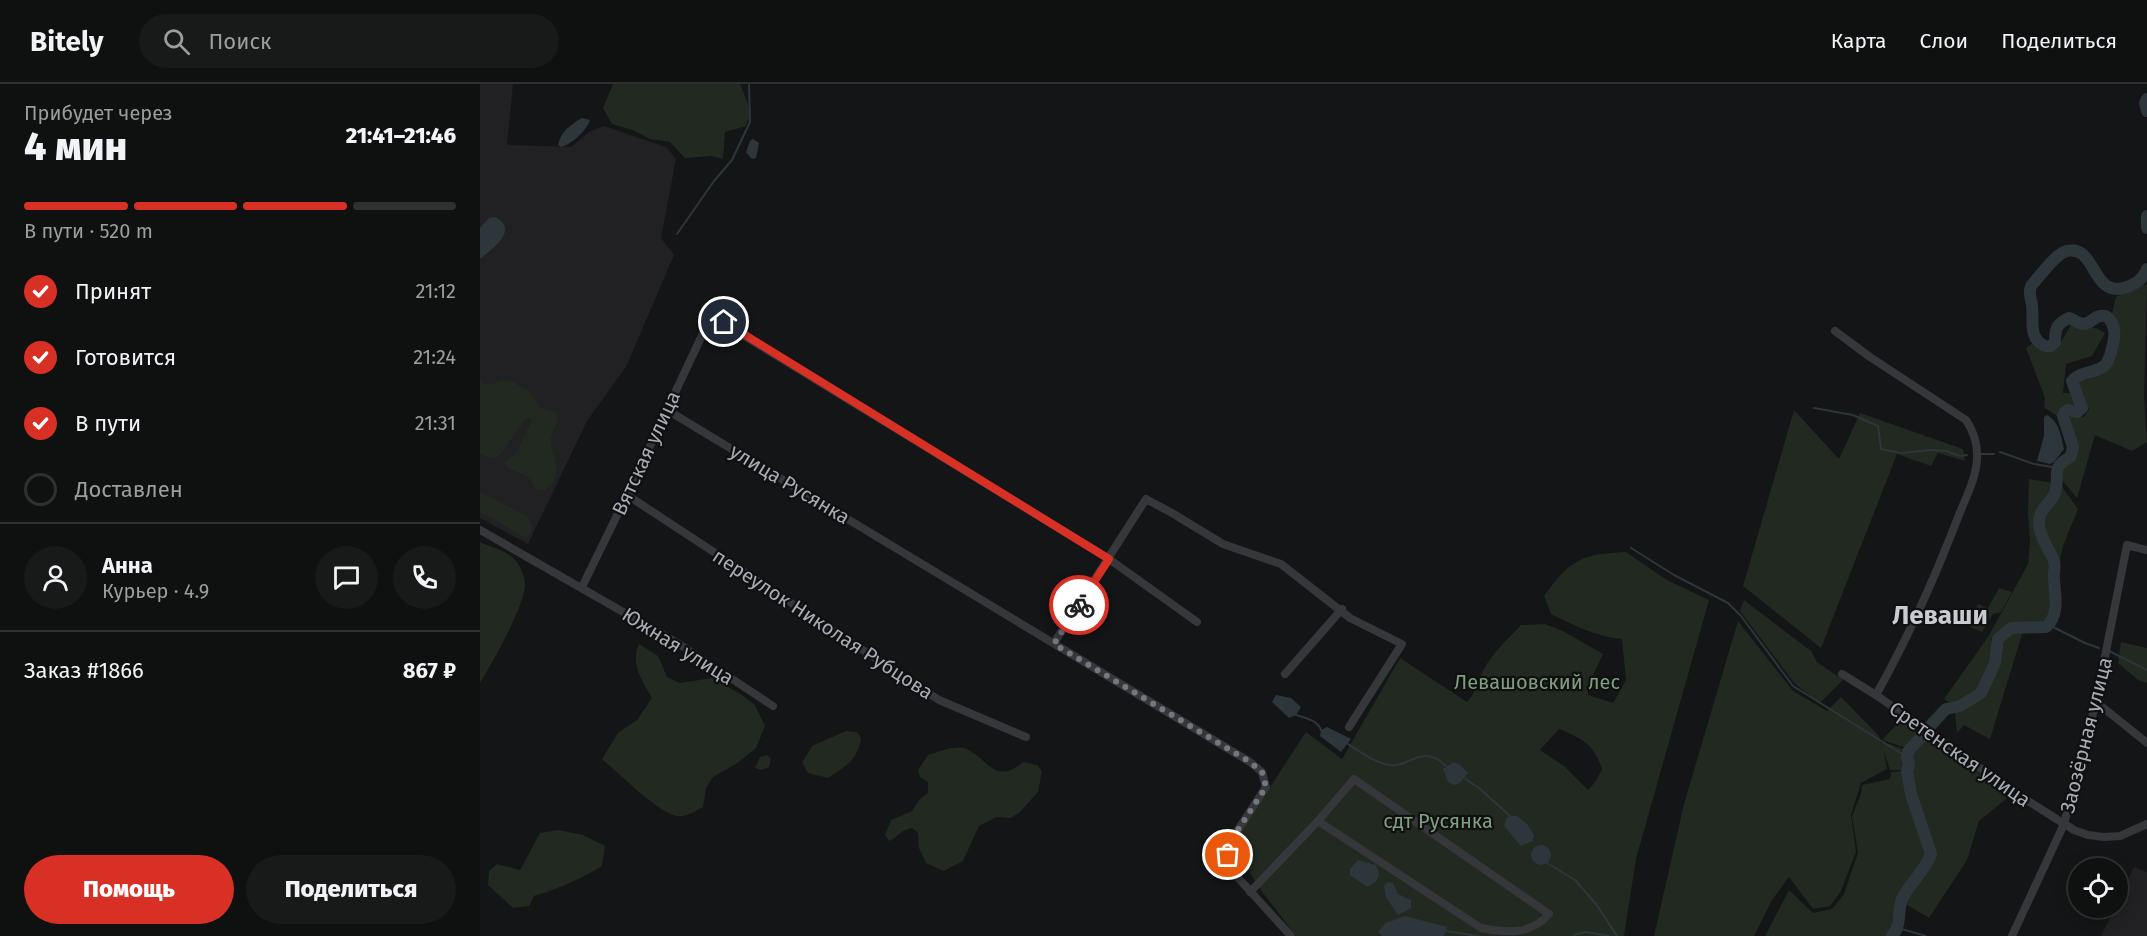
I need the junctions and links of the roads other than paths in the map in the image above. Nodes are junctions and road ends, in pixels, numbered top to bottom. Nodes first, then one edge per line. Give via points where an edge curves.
1 (1835, 331) dead end
2 (667, 410) junction
3 (627, 495) junction
4 (480, 530) edge
5 (2147, 550) edge
6 (1109, 559) junction
7 (582, 587) junction
8 (1342, 609) junction
9 (1197, 622) dead end
10 (1054, 644) junction
11 (1285, 674) dead end
12 (1842, 674) dead end
13 (1876, 695) junction
14 (2096, 702) junction
15 (773, 706) dead end
16 (1349, 728) dead end
17 (1026, 737) dead end
18 (2147, 743) edge
19 (1318, 820) junction
20 (2064, 824) junction
21 (2147, 824) edge
22 (1250, 892) junction
23 (1291, 936) edge
24 (2012, 936) edge

1 - 13 street via 1966,420 1975,435 1976,467 1958,516 1930,588
2 - 3 street, Вятская улица
2 - 6 street, Вятская улица via 704,331 714,322 724,322
2 - 10 street, улица Русянка
3 - 7 street, Вятская улица
3 - 17 street, переулок Николая Рубцова via 939,700
4 - 7 street, Южная улица
5 - 14 street, Заозёрная улица via 2127,545
6 - 8 street via 1146,499 1223,544 1281,564
6 - 9 street
6 - 10 street
7 - 15 street, Южная улица
8 - 11 street
8 - 16 street via 1350,618 1402,644
10 - 22 street, улица Русянка via 1262,772 1266,787 1230,842 1228,855 1230,869
12 - 13 street, Сретенская улица
13 - 20 street, Сретенская улица
14 - 18 street
14 - 20 street, Заозёрная улица
19 - 19 street via 1354,779 1549,914 1527,930 1481,928
19 - 22 street
20 - 21 street, Сретенская улица via 2088,835 2104,837 2120,836
20 - 24 street, Заозёрная улица
22 - 23 street

